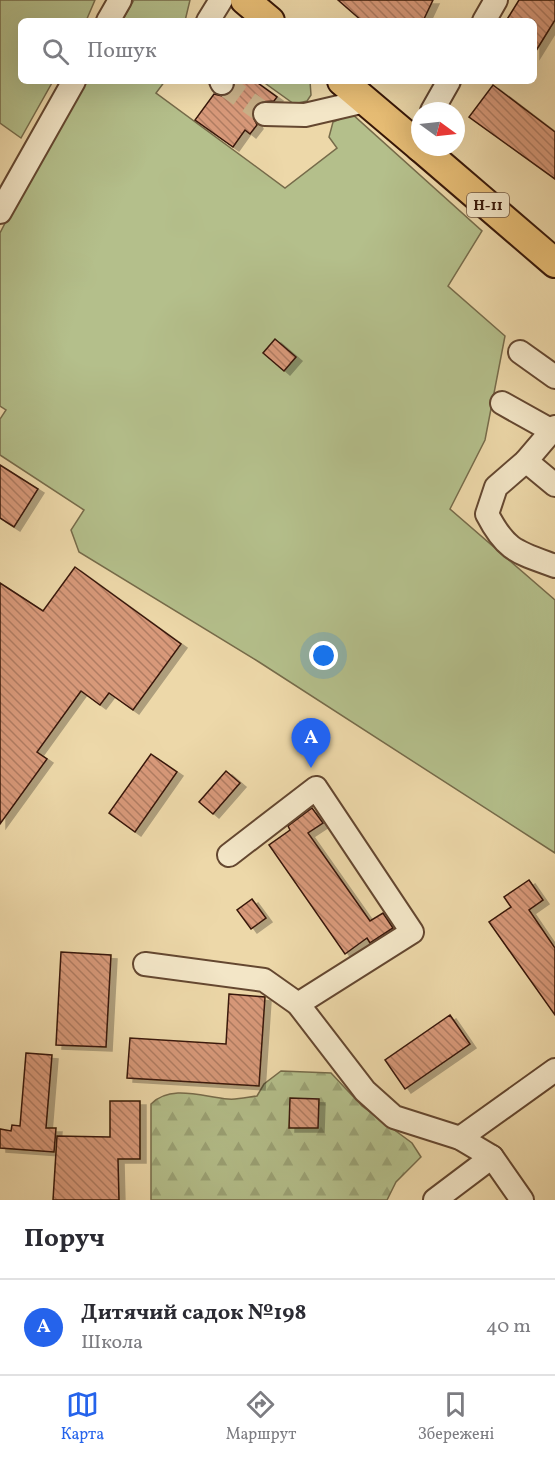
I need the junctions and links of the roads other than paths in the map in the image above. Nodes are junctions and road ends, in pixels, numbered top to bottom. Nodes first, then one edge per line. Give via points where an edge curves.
1 (120, 0) edge
2 (221, 0) edge
3 (246, 0) edge
4 (496, 0) edge
5 (110, 18) edge
6 (210, 18) edge
7 (267, 18) edge
8 (486, 18) edge
9 (72, 84) edge
10 (345, 84) edge
11 (447, 84) edge
12 (365, 101) junction
13 (437, 102) edge
14 (265, 114) tunnel mouth
15 (411, 136) edge
16 (435, 156) edge
17 (0, 212) edge
18 (555, 263) edge
19 (520, 352) dead end
20 (555, 377) edge
21 (502, 403) dead end
22 (554, 429) edge
23 (526, 461) junction
24 (555, 485) edge
25 (555, 566) edge
26 (229, 855) dead end
27 (145, 964) dead end
28 (298, 1004) junction
29 (555, 1070) edge
30 (460, 1138) junction
31 (492, 1157) junction
32 (435, 1200) edge
33 (522, 1200) edge

1 - 5 street
2 - 6 street
3 - 7 main road
4 - 8 street
9 - 17 street
10 - 12 main road, Н-11
11 - 13 street
12 - 14 street via 305,115
12 - 15 main road, Н-11
16 - 18 main road, Н-11
19 - 20 street
21 - 22 street
22 - 23 street
23 - 24 street
23 - 25 street via 496,486 487,514 500,538 518,552
26 - 28 street via 316,788 412,932
27 - 28 street via 264,980
28 - 30 street via 365,1091 394,1117
29 - 30 street
30 - 31 street
31 - 32 street
31 - 33 street

